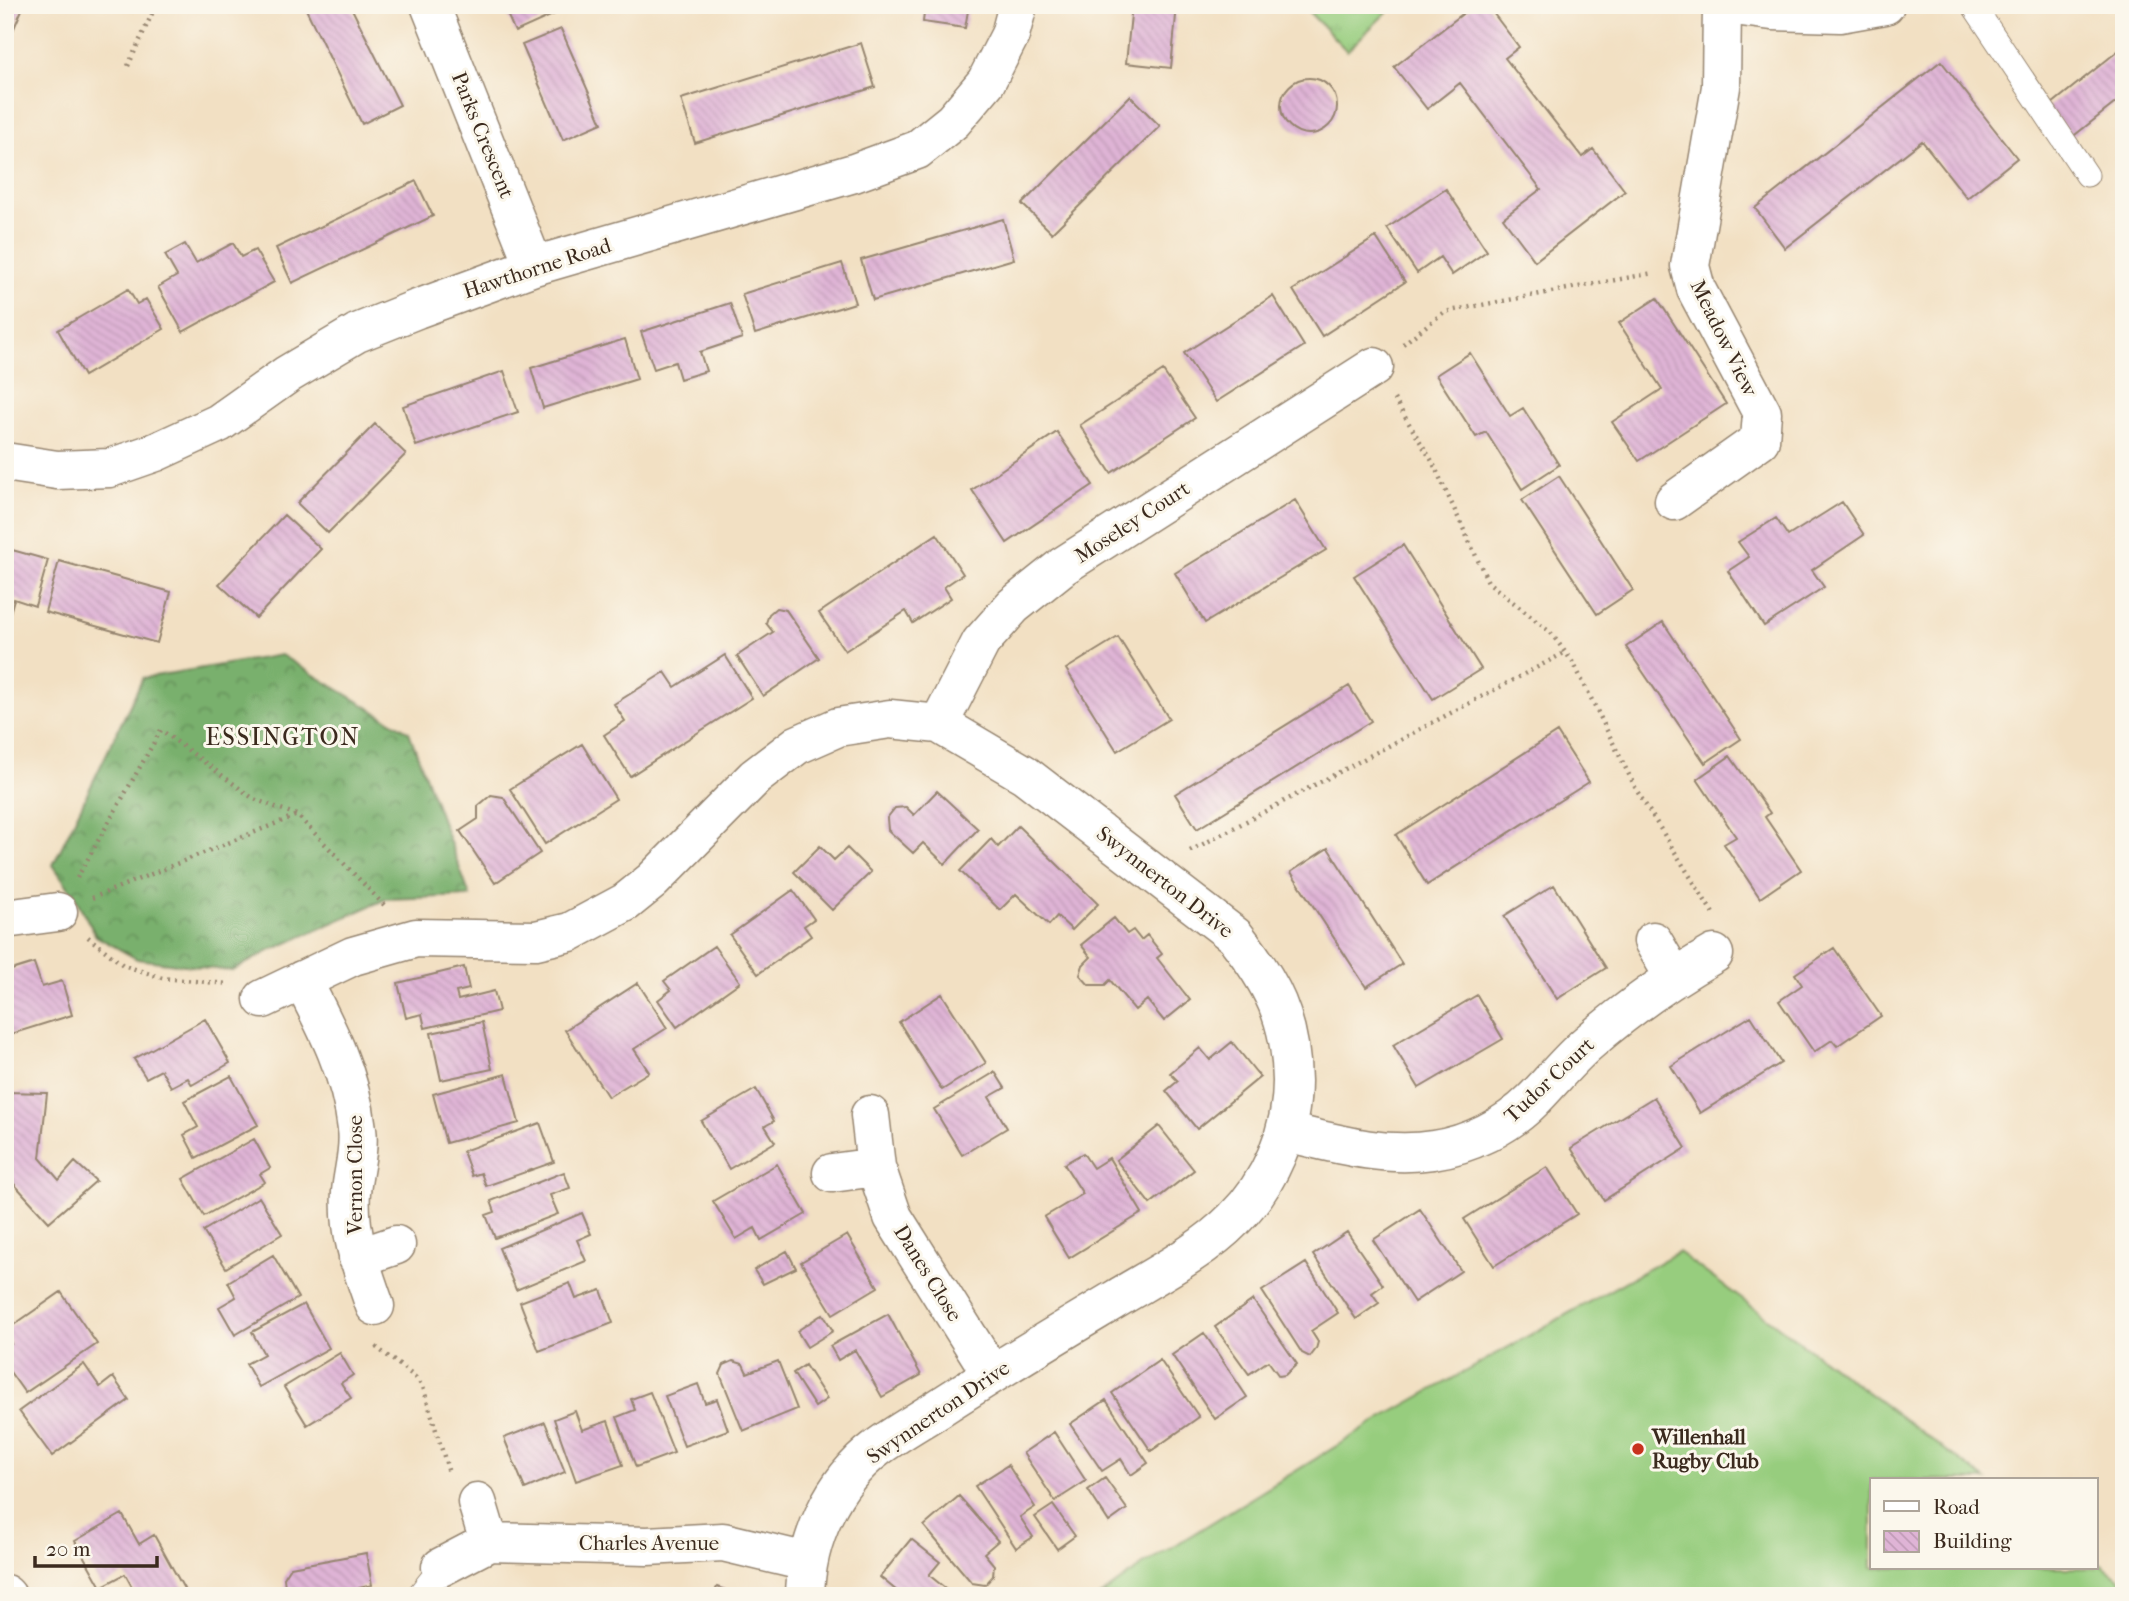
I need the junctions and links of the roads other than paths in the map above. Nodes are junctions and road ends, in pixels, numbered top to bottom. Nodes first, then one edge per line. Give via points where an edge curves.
1 (430, 5) edge
2 (1018, 5) edge
3 (1724, 5) edge
4 (1885, 5) edge
5 (1973, 5) edge
6 (2087, 175) dead end
7 (534, 266) junction
8 (1374, 367) road end
9 (5, 462) edge
10 (1674, 501) dead end
11 (939, 724) junction
12 (58, 912) road end
13 (5, 919) edge
14 (1653, 941) dead end
15 (1714, 954) road end
16 (1674, 976) junction
17 (302, 980) junction
18 (263, 999) road end
19 (870, 1115) dead end
20 (1286, 1132) junction
21 (876, 1167) junction
22 (832, 1173) dead end
23 (396, 1245) dead end
24 (358, 1258) junction
25 (375, 1306) road end
26 (991, 1373) junction
27 (477, 1502) road end
28 (489, 1542) junction
29 (806, 1579) edge
30 (429, 1582) edge

1 - 7 street, Parks Crescent
2 - 7 street, Hawthorne Road via 1010,36 986,82 953,121 917,150 854,173
3 - 4 street via 1840,13
3 - 10 street, Meadow View via 1721,87 1690,265 1696,289 1762,413 1760,440
5 - 6 lane
7 - 9 street, Hawthorne Road via 357,333 219,423 156,452 110,468 57,470
8 - 11 street, Moseley Court via 1063,566 1013,606 981,642
11 - 17 street, Swynnerton Drive via 890,719 838,727 796,745 755,777 652,881 626,902 570,932 536,940 416,938 353,956
11 - 20 street, Swynnerton Drive via 1024,774 1235,936 1276,996 1286,1028 1292,1067
12 - 13 street
14 - 16 street
15 - 16 street, Tudor Court
16 - 20 street, Tudor Court via 1619,1016 1531,1102 1467,1142 1395,1153
17 - 18 street
17 - 24 street, Vernon Close via 341,1058 354,1103 358,1133 351,1223
19 - 21 street, Danes Close
20 - 26 street, Swynnerton Drive via 1255,1196 1213,1238
21 - 22 street
21 - 26 street, Danes Close via 893,1217
23 - 24 street, Vernon Close
24 - 25 street, Vernon Close
26 - 29 street, Swynnerton Drive via 876,1449 852,1473 817,1530
27 - 28 street
28 - 29 street, Charles Avenue via 647,1546 723,1542
28 - 30 street, Charles Avenue

